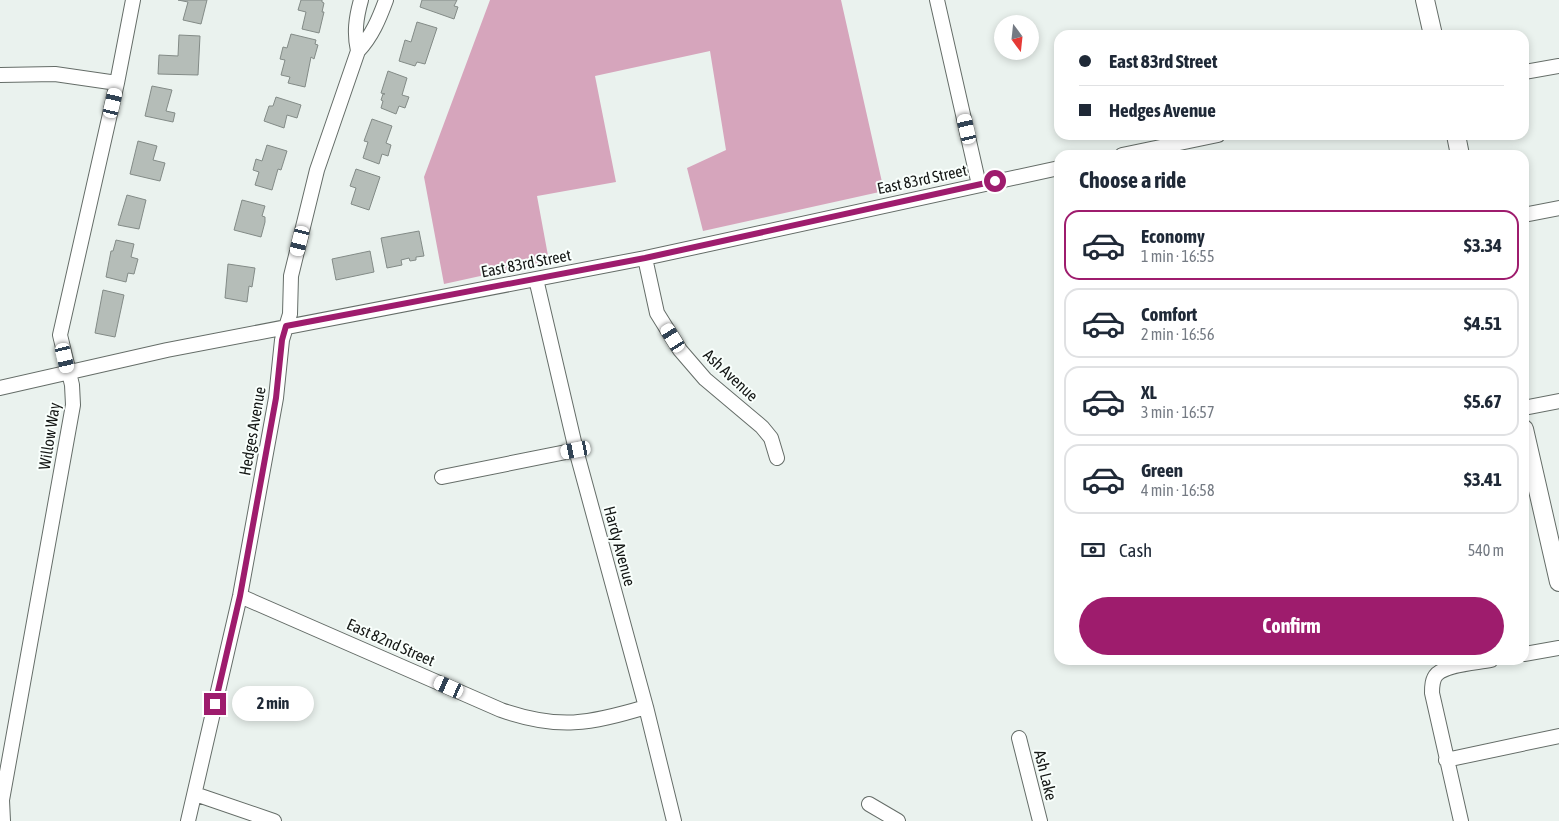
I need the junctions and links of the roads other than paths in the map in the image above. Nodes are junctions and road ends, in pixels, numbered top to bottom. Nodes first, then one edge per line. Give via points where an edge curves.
1 (133, 0) edge
2 (361, 0) edge
3 (386, 0) edge
4 (938, 0) edge
5 (1425, 0) edge
6 (1432, 30) edge
7 (358, 51) junction
8 (1559, 66) edge
9 (1529, 71) edge
10 (0, 75) edge
11 (117, 83) junction
12 (1194, 140) edge
13 (1146, 150) edge
14 (1054, 169) edge
15 (979, 185) junction
16 (1559, 208) edge
17 (1529, 214) edge
18 (645, 258) junction
19 (536, 279) junction
20 (286, 326) junction
21 (69, 373) junction
22 (0, 388) edge
23 (1559, 401) edge
24 (1529, 407) edge
25 (576, 450) junction
26 (1529, 457) edge
27 (777, 458) dead end
28 (442, 478) dead end
29 (1559, 582) edge
30 (240, 596) junction
31 (1559, 648) edge
32 (1529, 653) edge
33 (1464, 665) edge
34 (646, 707) junction
35 (1559, 736) edge
36 (1019, 738) dead end
37 (1446, 760) junction
38 (195, 794) junction
39 (869, 804) dead end
40 (3, 821) edge
41 (188, 821) edge
42 (274, 821) edge
43 (674, 821) edge
44 (898, 821) edge
45 (1040, 821) edge
46 (1461, 821) edge

1 - 11 street, Willow Way
2 - 7 street via 356,18
3 - 7 street via 377,23
4 - 15 street
5 - 6 main road
7 - 20 street, Hedges Avenue via 317,170 291,276 290,314
8 - 9 street
10 - 11 street via 55,74
11 - 21 street, Willow Way via 60,335
12 - 13 street
14 - 15 street, East 83rd Street
15 - 18 street, East 83rd Street
16 - 17 street
18 - 19 street, East 83rd Street
18 - 27 street, Ash Avenue via 657,313 680,350 705,379 762,427 771,438
19 - 20 street, East 83rd Street
19 - 25 street, Hardy Avenue
20 - 21 street, East 83rd Street
20 - 30 street, Hedges Avenue
21 - 22 street, East 83rd Street
21 - 40 street, Willow Way via 73,405 2,800
23 - 24 street
25 - 28 street
25 - 34 street, Hardy Avenue
26 - 29 main road
30 - 34 street, East 82nd Street via 524,718 554,723 583,722 607,719
30 - 38 street, Hedges Avenue
31 - 32 street
33 - 37 street via 1448,668 1436,675 1432,682
34 - 43 street, Hardy Avenue
35 - 37 street
36 - 45 street, Ash Lake
37 - 46 street
38 - 41 street, Hedges Avenue
38 - 42 street
39 - 44 street

